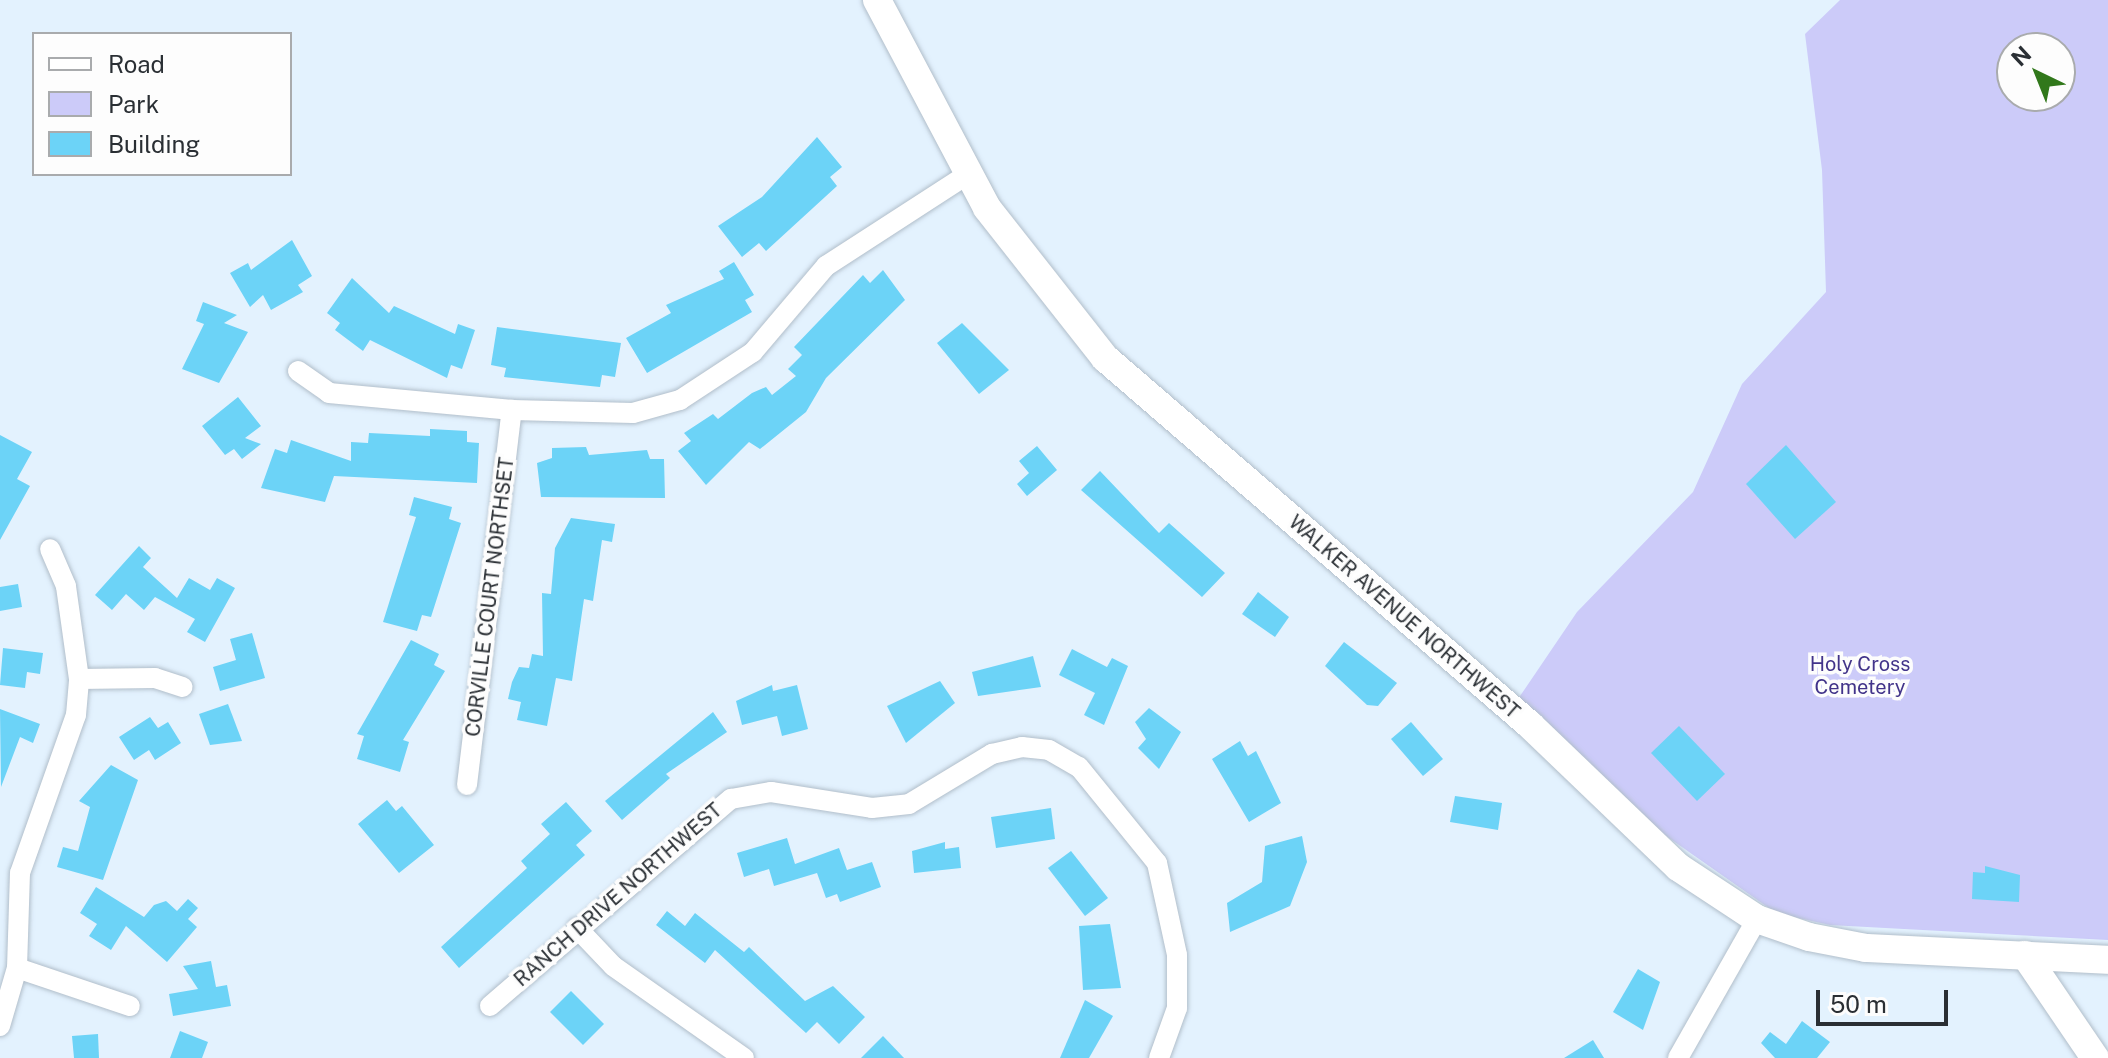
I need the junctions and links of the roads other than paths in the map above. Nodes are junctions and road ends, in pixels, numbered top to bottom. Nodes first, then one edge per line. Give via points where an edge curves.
1 (877, 0) edge
2 (968, 174) junction
3 (298, 371) dead end
4 (512, 410) junction
5 (50, 549) dead end
6 (79, 679) junction
7 (183, 687) dead end
8 (467, 785) dead end
9 (1757, 919) junction
10 (577, 928) junction
11 (2025, 955) junction
12 (2108, 960) edge
13 (17, 968) junction
14 (130, 1006) dead end
15 (490, 1006) dead end
16 (0, 1026) edge
17 (744, 1058) edge
18 (1159, 1058) edge
19 (1678, 1058) edge
20 (2095, 1058) edge

1 - 2 main road, WALKER AVENUE NORTHWEST
2 - 4 street via 826,266 753,352 680,400 633,413
2 - 9 main road, WALKER AVENUE NORTHWEST via 1014,249 1105,358 1530,725 1678,867
3 - 4 street via 329,393
4 - 8 street, CORVILLE COURT NORTHSET
5 - 6 street via 66,586
6 - 7 street via 155,678
6 - 13 street via 70,742 20,873
9 - 11 main road, WALKER AVENUE NORTHWEST via 1866,948
9 - 19 street
10 - 15 street, RANCH DRIVE NORTHWEST
10 - 17 street via 613,966
10 - 18 street, RANCH DRIVE NORTHWEST via 731,799 771,792 872,808 909,804 992,754 1049,750 1079,767 1157,863 1177,955 1177,1008
11 - 12 main road, WALKER AVENUE NORTHWEST
11 - 20 main road
13 - 14 street
13 - 16 street

